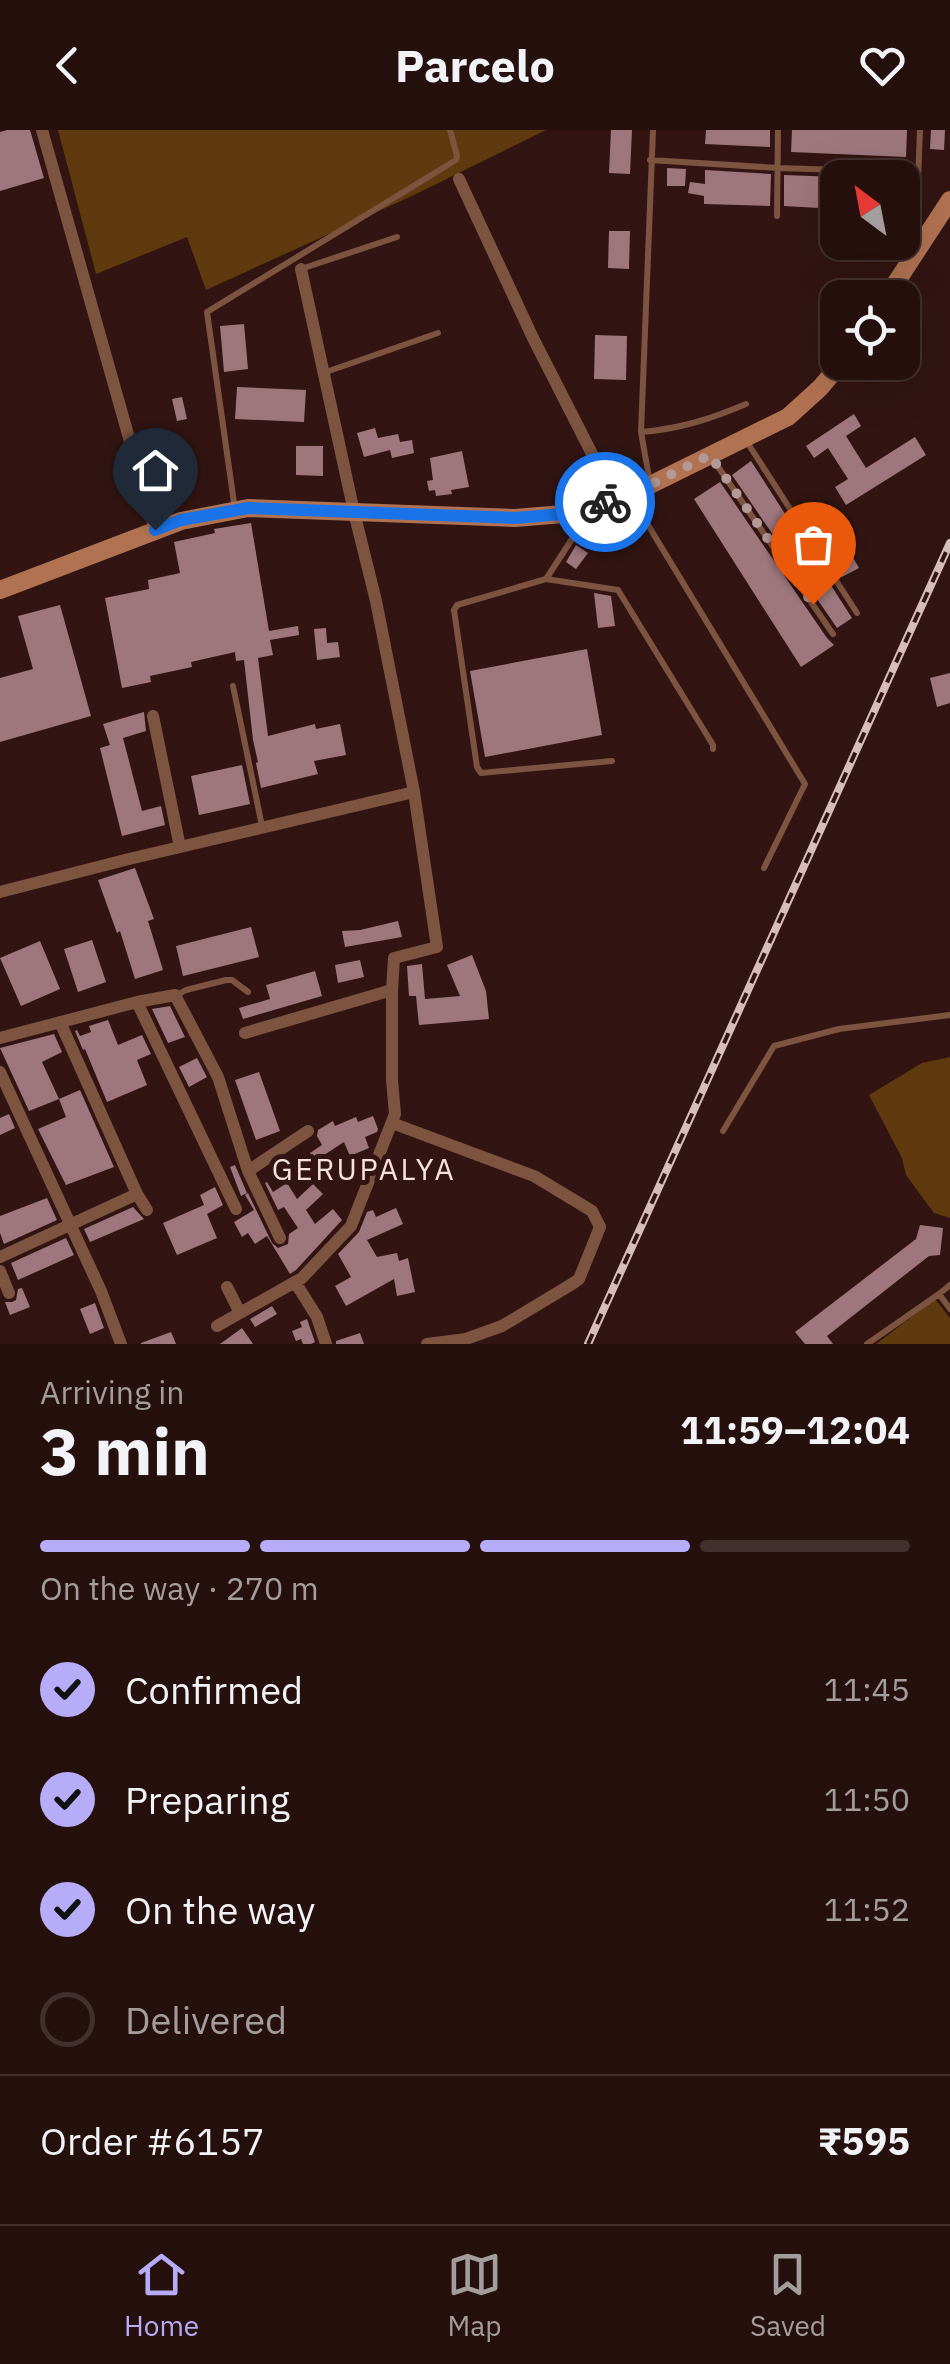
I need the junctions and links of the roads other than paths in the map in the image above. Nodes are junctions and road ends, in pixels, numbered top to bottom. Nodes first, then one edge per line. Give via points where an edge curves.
1 (42, 130) edge
2 (450, 130) edge
3 (653, 130) edge
4 (778, 130) edge
5 (920, 130) edge
6 (650, 160) junction
7 (919, 160) edge
8 (778, 168) junction
9 (820, 169) edge
10 (459, 179) dead end
11 (950, 200) edge
12 (777, 216) dead end
13 (397, 237) dead end
14 (301, 269) joint
15 (898, 280) edge
16 (438, 333) dead end
17 (324, 373) junction
18 (827, 380) edge
19 (746, 404) dead end
20 (641, 432) junction
21 (743, 437) junction
22 (710, 455) junction
23 (650, 484) junction
24 (622, 496) junction
25 (593, 506) junction
26 (235, 510) junction
27 (354, 512) junction
28 (155, 530) junction
29 (546, 579) junction
30 (0, 590) edge
31 (858, 614) dead end
32 (833, 634) dead end
33 (233, 686) dead end
34 (154, 716) dead end
35 (713, 749) dead end
36 (612, 760) dead end
37 (414, 792) junction
38 (262, 827) junction
39 (180, 847) junction
40 (764, 868) dead end
41 (0, 892) edge
42 (392, 990) junction
43 (248, 992) dead end
44 (176, 995) junction
45 (137, 1002) junction
46 (950, 1015) edge
47 (60, 1022) junction
48 (244, 1033) dead end
49 (0, 1038) edge
50 (0, 1072) edge
51 (392, 1123) junction
52 (308, 1131) dead end
53 (723, 1132) dead end
54 (248, 1172) junction
55 (137, 1194) junction
56 (236, 1209) dead end
57 (147, 1210) dead end
58 (71, 1225) junction
59 (280, 1238) dead end
60 (0, 1257) edge
61 (0, 1272) edge
62 (294, 1282) junction
63 (950, 1284) edge
64 (228, 1287) dead end
65 (9, 1292) dead end
66 (939, 1294) junction
67 (950, 1310) edge
68 (239, 1314) junction
69 (217, 1326) dead end
70 (246, 1327) dead end
71 (466, 1341) edge
72 (122, 1344) edge
73 (326, 1344) edge
74 (428, 1344) edge
75 (867, 1344) edge

1 - 28 street
2 - 26 lane via 456,160 207,312
3 - 6 lane
4 - 8 lane
5 - 7 lane
6 - 8 lane
6 - 20 lane
8 - 9 lane
8 - 12 lane
10 - 24 street via 533,338
11 - 15 main road
13 - 14 lane
14 - 17 street
16 - 17 lane
17 - 27 street
18 - 21 main road via 788,417
19 - 20 lane via 673,430
20 - 23 lane
21 - 22 main road
21 - 31 lane
22 - 23 main road
22 - 32 lane
23 - 24 main road
24 - 25 main road
24 - 40 lane via 805,784
25 - 27 main road via 515,518
25 - 29 lane
26 - 27 main road
26 - 28 main road
27 - 37 street
28 - 30 main road
29 - 35 lane via 618,590
29 - 36 lane via 455,607 477,767 484,774
33 - 38 lane
34 - 39 street
37 - 38 street
37 - 42 street via 437,947 394,958
38 - 39 street
39 - 41 street
42 - 48 street
42 - 51 street
43 - 44 lane via 226,980
44 - 45 street
44 - 54 street via 218,1078
45 - 47 street
45 - 56 street
46 - 53 lane via 839,1029 774,1046
47 - 49 street
47 - 55 street
50 - 58 street
51 - 62 street via 351,1226
51 - 71 street via 534,1176 592,1211 599,1226 576,1282
52 - 54 street
54 - 59 street
55 - 57 street
55 - 58 street
58 - 60 street
58 - 72 street
61 - 65 street
62 - 68 street
62 - 73 street
63 - 66 lane
64 - 68 street
66 - 67 lane
66 - 75 lane
68 - 69 street
68 - 70 street
71 - 74 street

